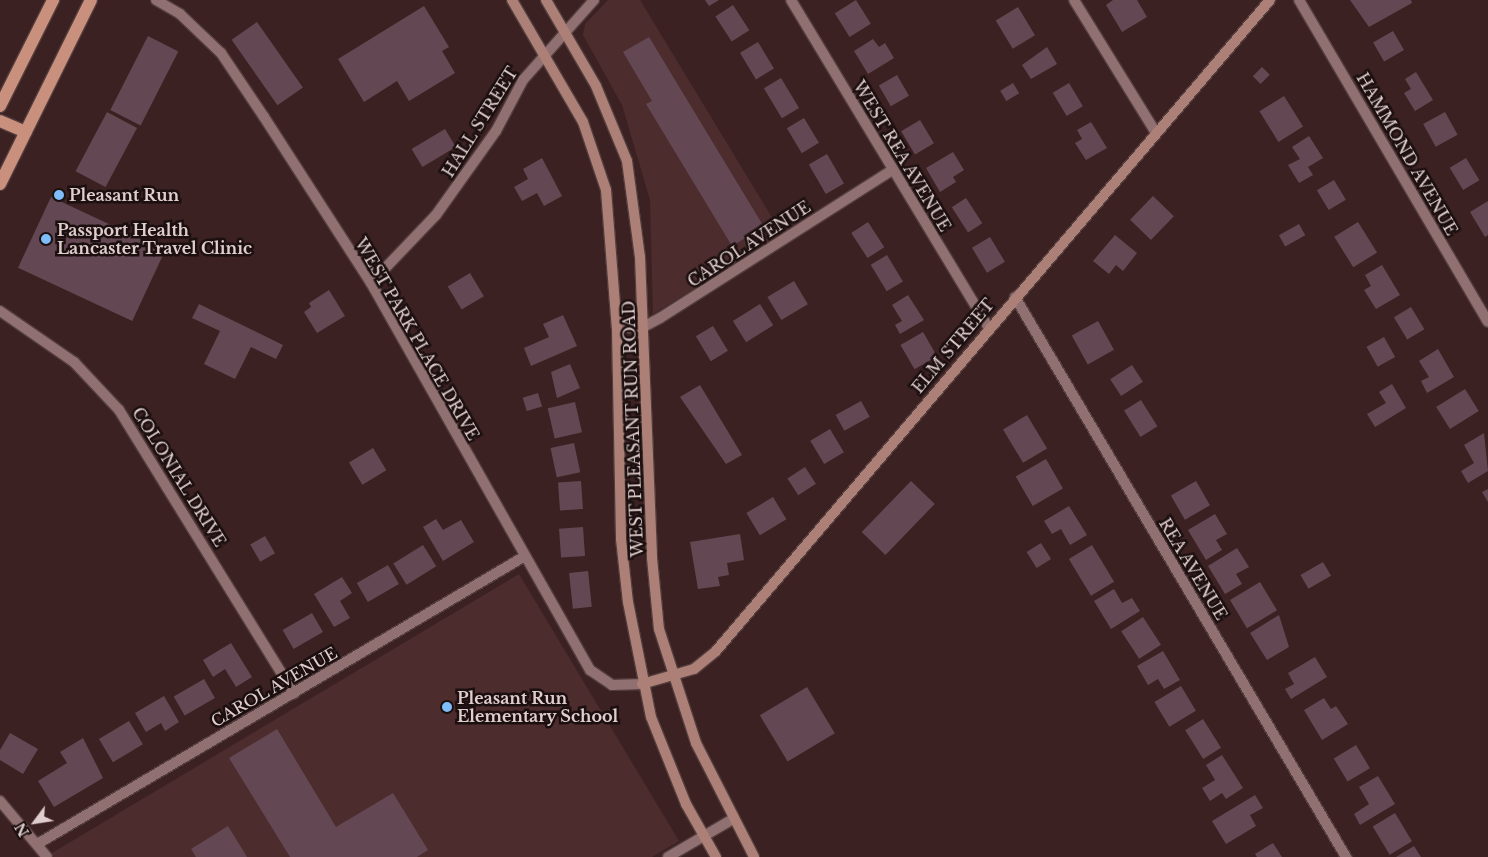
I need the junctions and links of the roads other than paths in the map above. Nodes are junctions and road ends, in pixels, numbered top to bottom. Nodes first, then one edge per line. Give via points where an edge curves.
1 (53, 0) edge
2 (91, 0) edge
3 (156, 0) edge
4 (512, 0) edge
5 (546, 0) edge
6 (594, 0) edge
7 (791, 0) edge
8 (1074, 0) edge
9 (1270, 0) edge
10 (1299, 0) edge
11 (565, 31) junction
12 (544, 54) junction
13 (0, 106) edge
14 (0, 121) edge
15 (1154, 131) junction
16 (26, 132) junction
17 (892, 170) junction
18 (0, 184) edge
19 (371, 283) junction
20 (1015, 297) junction
21 (0, 311) edge
22 (1488, 322) edge
23 (645, 326) junction
24 (988, 326) junction
25 (617, 328) junction
26 (525, 556) junction
27 (671, 675) junction
28 (642, 684) junction
29 (294, 692) junction
30 (0, 801) edge
31 (733, 819) junction
32 (703, 837) junction
33 (39, 843) junction
34 (47, 857) edge
35 (668, 857) edge
36 (716, 857) edge
37 (754, 857) edge
38 (1346, 857) edge

1 - 13 main road
2 - 16 main road
3 - 19 street, WEST PARK PLACE DRIVE via 180,14 221,53
4 - 12 main road, WEST PLEASANT RUN ROAD
5 - 11 main road, WEST PLEASANT RUN ROAD
6 - 11 street, HALL STREET
7 - 17 street, WEST REA AVENUE
8 - 15 street
9 - 15 main road, ELM STREET
10 - 22 street, HAMMOND AVENUE
11 - 12 street, HALL STREET
11 - 23 main road, WEST PLEASANT RUN ROAD via 596,86 628,161 638,218
12 - 19 street, HALL STREET via 436,215
12 - 25 main road, WEST PLEASANT RUN ROAD via 583,122 606,190
14 - 16 main road
15 - 20 main road, ELM STREET
16 - 18 main road
17 - 23 street, CAROL AVENUE
17 - 24 street, WEST REA AVENUE
19 - 26 street, WEST PARK PLACE DRIVE
20 - 24 main road, ELM STREET
20 - 38 street, REA AVENUE
21 - 29 street, COLONIAL DRIVE via 74,362 119,410
23 - 25 street, CAROL AVENUE
23 - 27 main road, WEST PLEASANT RUN ROAD via 652,558 659,629
24 - 27 main road, ELM STREET via 716,651 694,669
25 - 28 main road, WEST PLEASANT RUN ROAD via 621,538
26 - 28 street, WEST PARK PLACE DRIVE via 590,670 612,685
26 - 29 street, CAROL AVENUE
27 - 28 main road, ELM STREET
27 - 31 main road, WEST PLEASANT RUN ROAD via 696,742
28 - 32 main road, WEST PLEASANT RUN ROAD via 665,757
29 - 33 street, CAROL AVENUE
30 - 33 street
31 - 32 street
31 - 37 main road, WEST PLEASANT RUN ROAD
32 - 35 street
32 - 36 main road, WEST PLEASANT RUN ROAD
33 - 34 street

